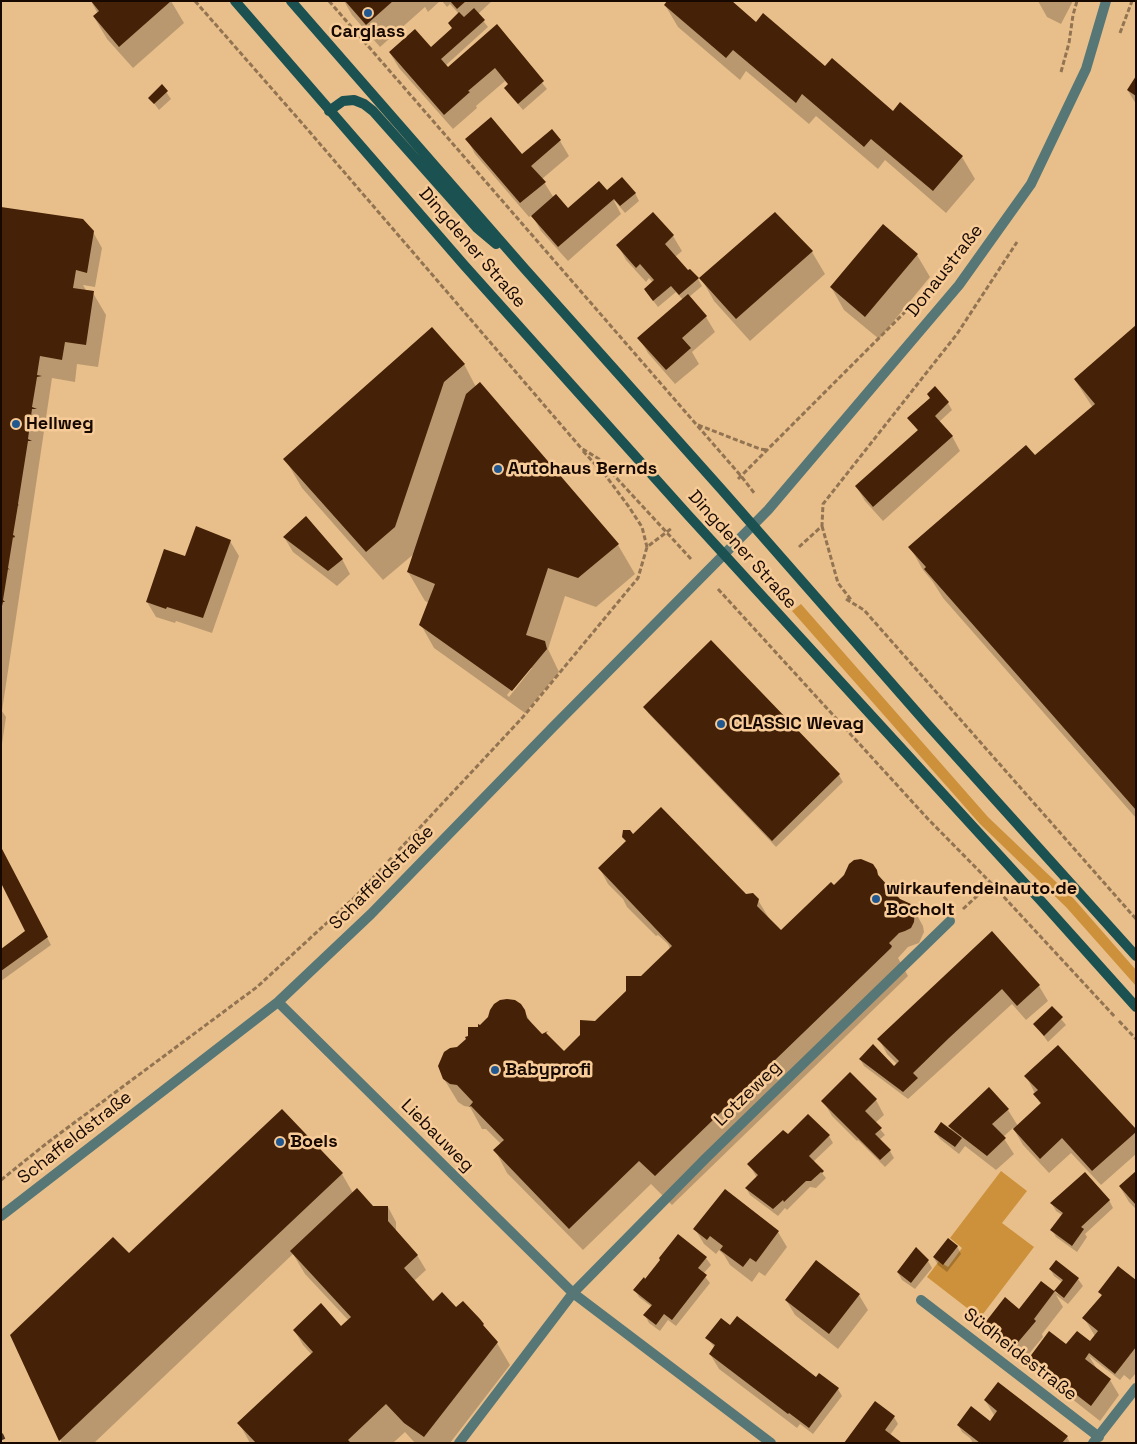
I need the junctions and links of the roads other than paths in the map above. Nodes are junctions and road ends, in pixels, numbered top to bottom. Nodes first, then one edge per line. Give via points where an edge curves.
1 (235, 1) edge
2 (291, 1) edge
3 (1106, 1) edge
4 (329, 111) junction
5 (524, 268) junction
6 (753, 526) junction
7 (723, 555) junction
8 (950, 921) road end
9 (1136, 956) edge
10 (278, 1002) junction
11 (1136, 1007) edge
12 (1, 1216) edge
13 (573, 1293) junction
14 (921, 1300) dead end
15 (1136, 1388) edge
16 (1096, 1440) edge
17 (459, 1443) edge
18 (771, 1443) edge

1 - 4 main road, Dingdener Straße
2 - 5 main road, Dingdener Straße
3 - 6 street, Donaustraße via 1086,69 1030,184 959,285
4 - 5 main road, Dingdener Straße via 343,101 354,100 373,111 477,228
4 - 7 main road, Dingdener Straße
5 - 6 main road, Dingdener Straße
6 - 7 street, Schaffeldstraße
6 - 9 main road, Dingdener Straße
7 - 10 street, Schaffeldstraße via 371,914
7 - 11 main road, Dingdener Straße
8 - 13 street, Lotzeweg via 706,1158
10 - 12 street, Schaffeldstraße
10 - 13 street, Liebauweg
13 - 17 street
13 - 18 street, Liebauweg
14 - 16 street, Südheidestraße
15 - 16 street, Südheidestraße

